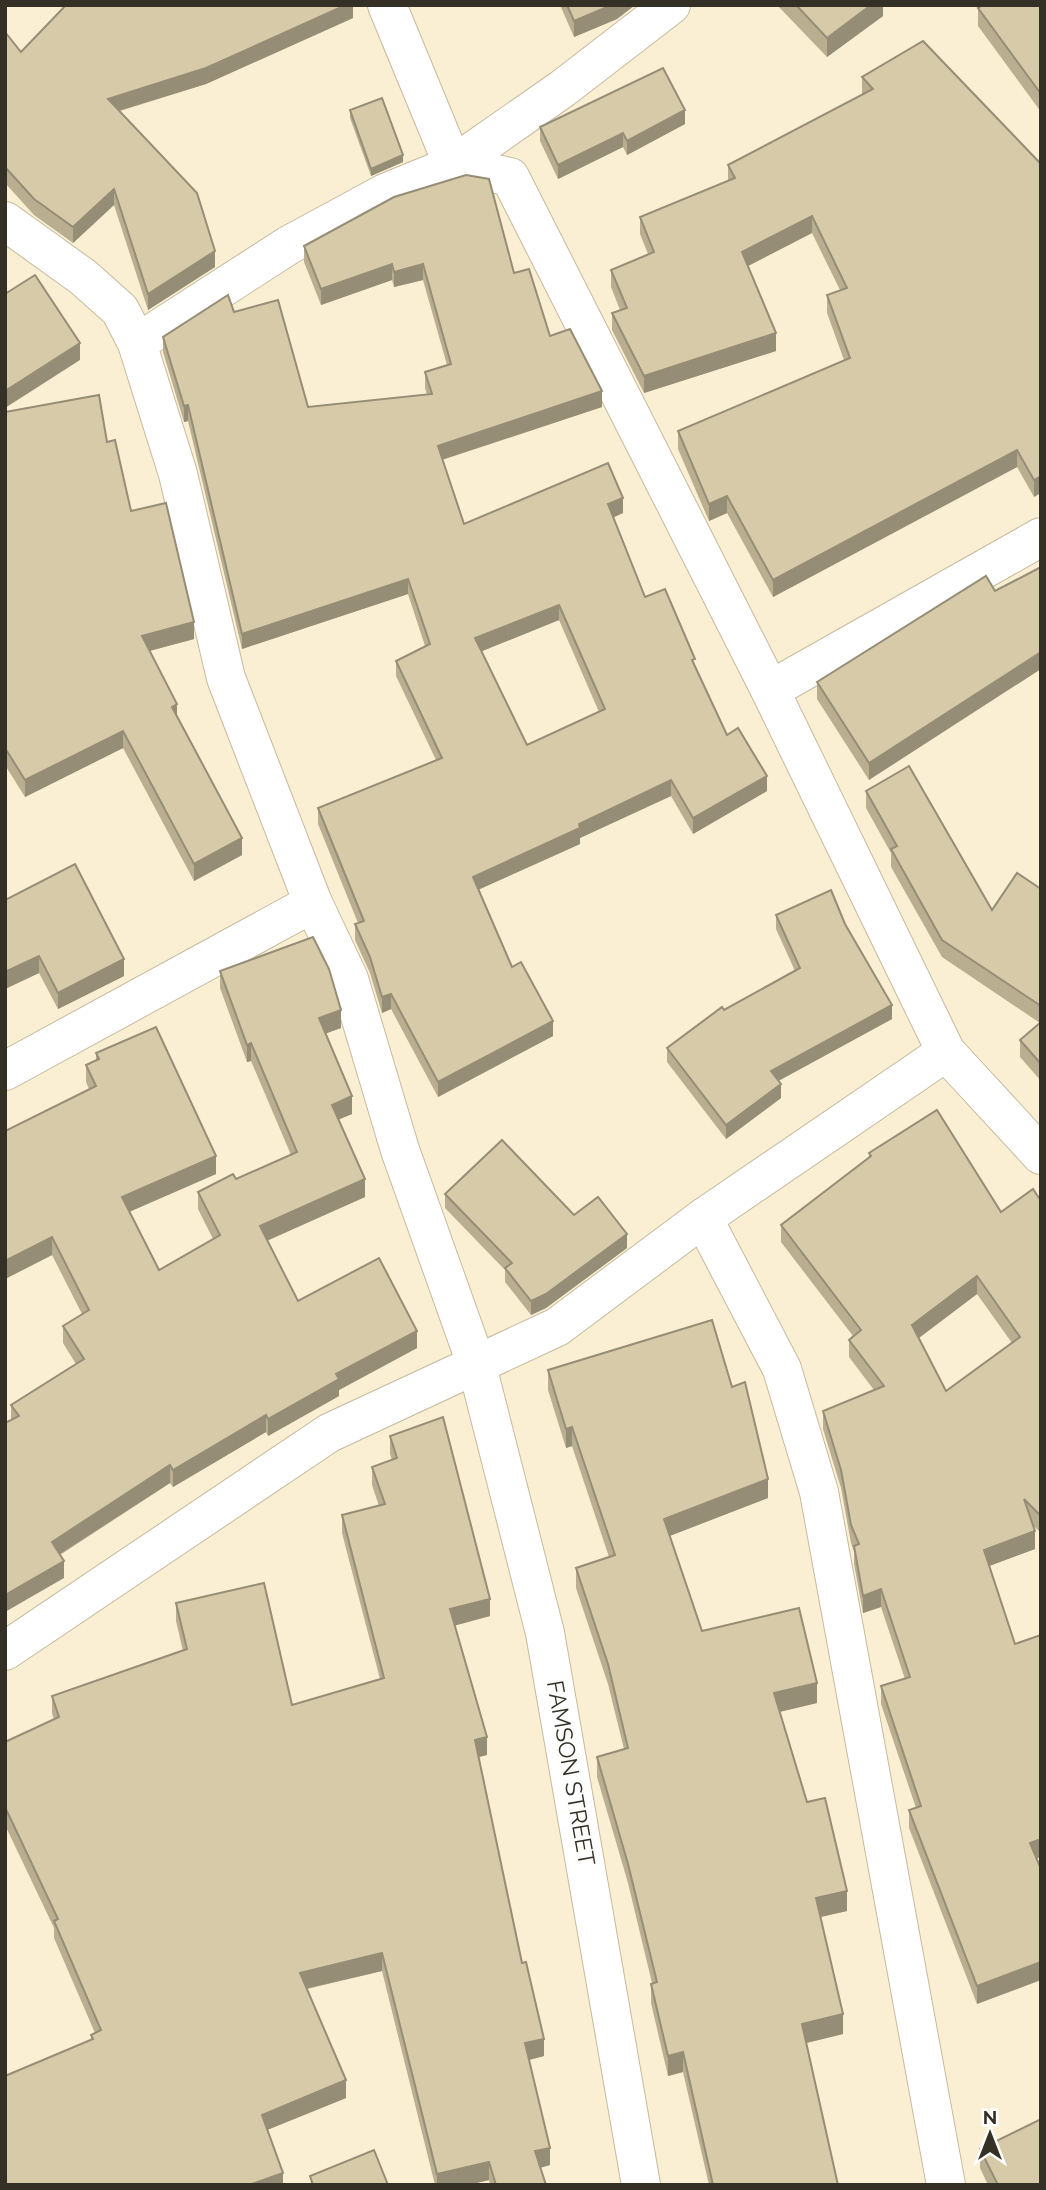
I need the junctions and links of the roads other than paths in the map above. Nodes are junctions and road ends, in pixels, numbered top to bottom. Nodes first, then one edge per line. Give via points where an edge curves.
1 (387, 5) edge
2 (671, 5) edge
3 (453, 165) junction
4 (5, 221) edge
5 (137, 343) junction
6 (1041, 537) edge
7 (770, 690) junction
8 (313, 902) junction
9 (946, 1052) junction
10 (5, 1072) edge
11 (1041, 1156) edge
12 (703, 1218) junction
13 (477, 1366) junction
14 (5, 1651) edge
15 (641, 2185) edge
16 (946, 2185) edge

1 - 3 street
2 - 3 street
3 - 5 street via 385,193 289,245
3 - 7 street via 510,177
4 - 5 street, FAMSON STREET via 120,310
5 - 8 street, FAMSON STREET via 177,474 226,678
6 - 7 street
7 - 9 street
8 - 10 street
8 - 13 street, FAMSON STREET via 349,979 400,1150
9 - 11 street
9 - 12 street
12 - 13 street via 557,1327
12 - 16 street via 782,1369 819,1492
13 - 14 street via 329,1433
13 - 15 street, FAMSON STREET via 545,1633

